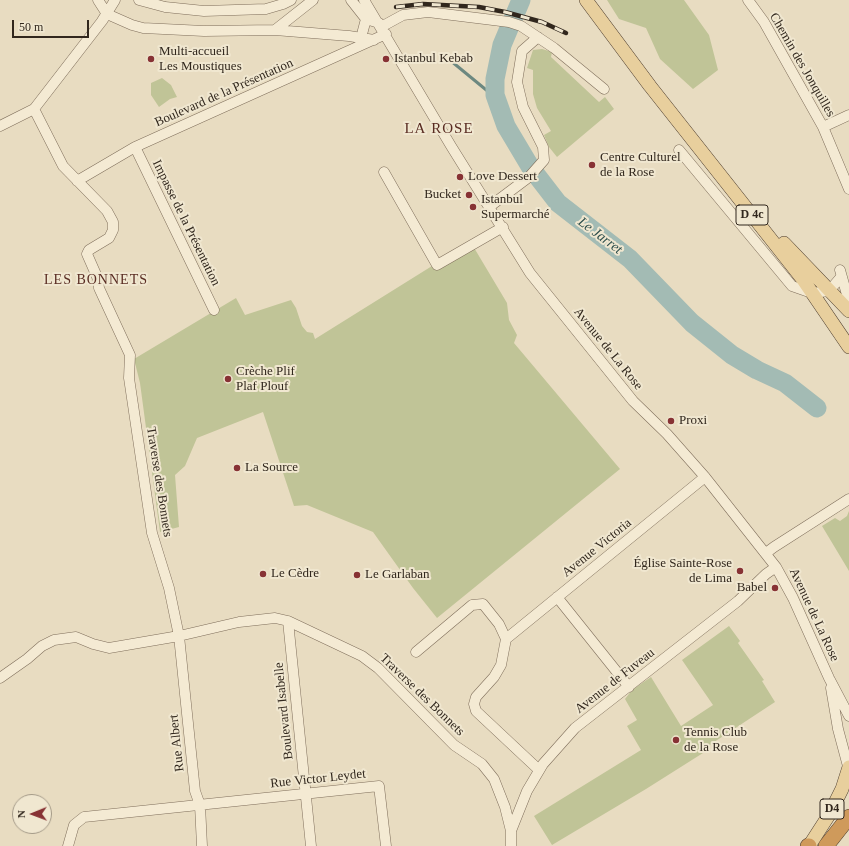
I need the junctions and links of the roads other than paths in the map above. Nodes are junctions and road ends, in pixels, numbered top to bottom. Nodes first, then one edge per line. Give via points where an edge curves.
1 (98, 0) edge
2 (115, 0) edge
3 (139, 0) edge
4 (313, 0) edge
5 (351, 0) edge
6 (364, 0) edge
7 (586, 0) edge
8 (748, 0) edge
9 (284, 1) edge
10 (107, 14) junction
11 (366, 18) junction
12 (382, 28) junction
13 (275, 30) junction
14 (361, 38) junction
15 (538, 38) junction
16 (374, 40) junction
17 (650, 86) junction
18 (604, 89) dead end
19 (34, 109) junction
20 (849, 115) edge
21 (0, 126) edge
22 (823, 127) junction
23 (135, 147) junction
24 (679, 150) dead end
25 (384, 172) dead end
26 (77, 181) junction
27 (849, 189) edge
28 (490, 207) junction
29 (502, 227) junction
30 (829, 291) junction
31 (812, 293) junction
32 (849, 302) edge
33 (214, 310) dead end
34 (849, 311) edge
35 (849, 347) edge
36 (705, 477) junction
37 (849, 499) edge
38 (766, 553) junction
39 (776, 567) junction
40 (557, 597) junction
41 (288, 621) junction
42 (179, 636) junction
43 (506, 639) junction
44 (416, 652) dead end
45 (0, 678) edge
46 (829, 678) junction
47 (629, 687) junction
48 (849, 716) edge
49 (849, 768) edge
50 (539, 770) junction
51 (306, 794) junction
52 (200, 805) junction
53 (849, 817) edge
54 (511, 831) junction
55 (68, 846) edge
56 (202, 846) edge
57 (311, 846) edge
58 (386, 846) edge
59 (511, 846) edge
60 (808, 846) edge
61 (827, 846) edge

1 - 10 street
2 - 10 street
3 - 9 street via 165,7 204,11 266,9
4 - 13 street
5 - 11 street
6 - 12 street, Avenue de La Rose
7 - 17 main road, D 4c
8 - 22 street, Chemin des Jonquilles via 764,22
10 - 13 street via 143,28 204,31
10 - 19 street
11 - 12 street
11 - 14 street
12 - 15 street, Boulevard de la Présentation via 403,15 428,12 509,22 521,26
12 - 16 street, Boulevard de la Présentation
12 - 28 street, Avenue de La Rose
13 - 14 street
14 - 16 street
15 - 18 street, Boulevard de la Présentation
15 - 28 street via 522,51 517,82 523,107 543,147 541,163 529,177
16 - 23 street, Boulevard de la Présentation
17 - 30 main road, D 4c via 792,252
17 - 31 main road, D 4c
19 - 21 street
19 - 26 street, Traverse des Bonnets via 62,166
20 - 22 street
22 - 27 street, Chemin des Jonquilles
23 - 26 street, Boulevard de la Présentation
23 - 33 street, Impasse de la Présentation
24 - 31 street via 792,286
25 - 29 street via 437,266
26 - 42 street, Traverse des Bonnets via 108,211 113,222 109,238 89,250 87,254 98,279 99,288 130,355 129,378 152,532
28 - 29 street, Avenue de La Rose
29 - 36 street, Avenue de La Rose via 535,278 633,401
30 - 31 street
30 - 32 street via 841,273
30 - 34 main road, D 4c
31 - 35 main road, D 4c
36 - 38 street, Avenue de La Rose
36 - 40 street, Avenue Victoria
37 - 38 street
38 - 39 street, Avenue de La Rose
39 - 46 street, Avenue de La Rose
39 - 47 street, Avenue de Fuveau via 738,601
40 - 43 street, Avenue Victoria
40 - 47 street
41 - 42 street, Traverse des Bonnets via 275,618 238,622
41 - 51 street, Boulevard Isabelle
41 - 54 street, Traverse des Bonnets via 362,656 378,668 454,745 482,764 494,779
42 - 45 street via 109,648 76,637 54,640
42 - 52 street, Rue Albert via 195,791
43 - 44 street via 499,624 484,604 472,605
43 - 50 street via 500,665 494,677 476,697 474,704 476,711
46 - 48 street, Avenue de La Rose
46 - 49 street, Avenue de La Rose via 838,730
47 - 50 street, Avenue de Fuveau via 575,728
49 - 60 main road, D4 via 829,815
50 - 54 street, Avenue de Fuveau via 527,791
51 - 52 street, Rue Victor Leydet
51 - 57 street, Boulevard Isabelle
51 - 58 street, Rue Victor Leydet via 379,786
52 - 55 street, Rue Victor Leydet via 84,817 74,825
52 - 56 street, Rue Albert
53 - 61 highway
54 - 59 street, Avenue de Fuveau

